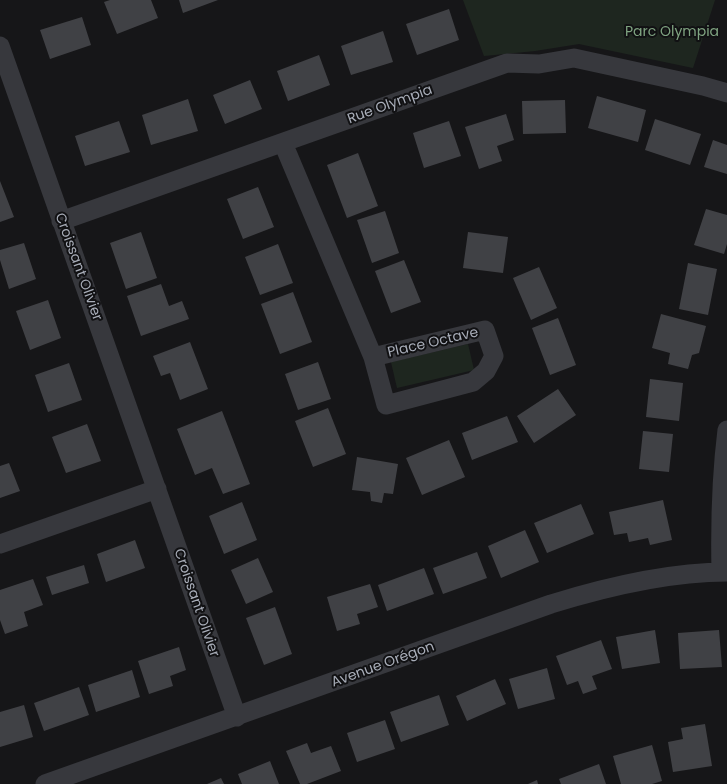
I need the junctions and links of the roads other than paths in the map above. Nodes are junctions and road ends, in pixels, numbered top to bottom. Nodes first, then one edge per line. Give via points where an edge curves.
1 (0, 46) edge
2 (727, 93) edge
3 (283, 143) junction
4 (61, 221) junction
5 (373, 357) junction
6 (727, 430) edge
7 (157, 488) junction
8 (0, 544) edge
9 (724, 572) edge
10 (237, 717) junction
11 (45, 784) edge

1 - 4 street, Croissant Olivier
2 - 3 street, Rue Olympia via 574,58 539,64 506,63
3 - 4 street, Rue Olympia
3 - 5 street, Place Octave
4 - 7 street, Croissant Olivier
5 - 5 street, Place Octave via 386,405 473,382 486,371 494,356 485,330
6 - 9 street via 721,479 720,536
7 - 8 street
7 - 10 street, Croissant Olivier
9 - 10 street, Avenue Orégon via 646,581 583,594
10 - 11 street, Avenue Orégon

